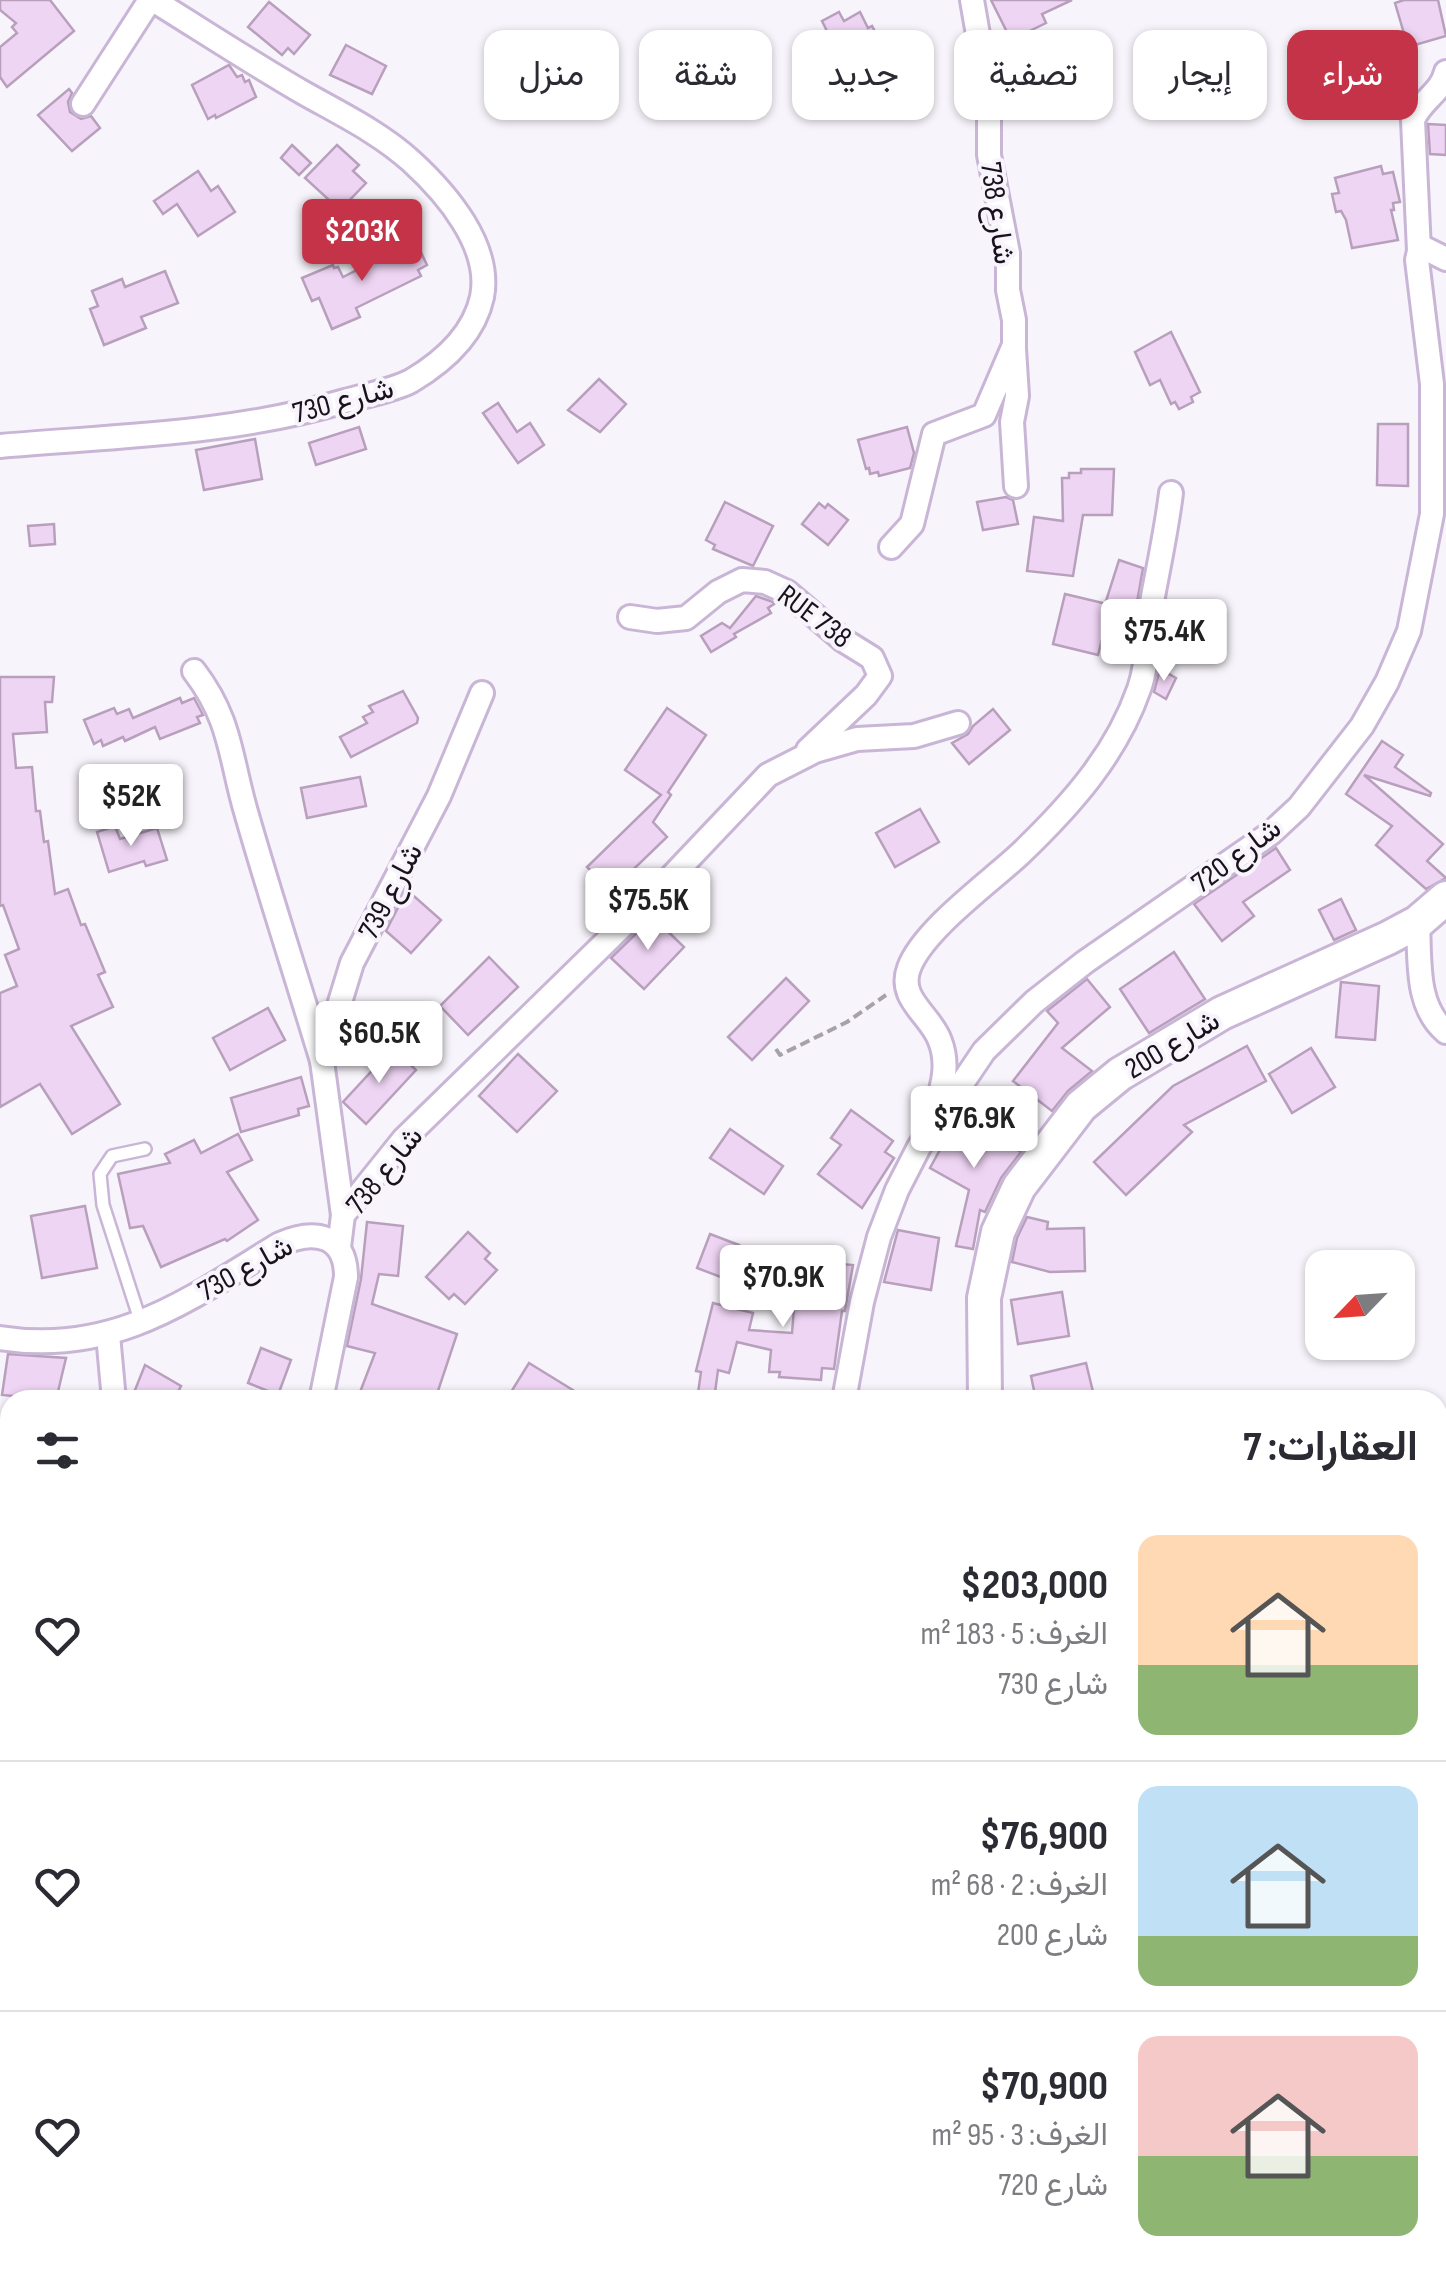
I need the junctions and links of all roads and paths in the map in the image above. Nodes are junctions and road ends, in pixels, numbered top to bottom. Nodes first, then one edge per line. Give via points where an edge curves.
1 (152, 0) edge
2 (972, 0) edge
3 (1446, 72) edge
4 (83, 104) dead end
5 (1419, 251) junction
6 (1446, 258) edge
7 (1009, 356) junction
8 (0, 446) edge
9 (1016, 486) dead end
10 (1171, 494) dead end
11 (891, 546) dead end
12 (630, 617) dead end
13 (194, 671) dead end
14 (482, 693) dead end
15 (958, 723) dead end
16 (798, 758) junction
17 (1446, 898) edge
18 (1418, 922) junction
19 (906, 980) junction
20 (1446, 1032) edge
21 (776, 1049) dead end
22 (322, 1061) junction
23 (918, 1148) junction
24 (145, 1149) dead end
25 (344, 1215) junction
26 (339, 1248) junction
27 (140, 1323) junction
28 (108, 1335) junction
29 (0, 1338) edge
30 (113, 1390) edge
31 (323, 1390) edge
32 (846, 1390) edge
33 (985, 1390) edge

1 - 4 street
1 - 8 street, شارع 730 via 410,160 468,230 483,269 476,321 408,382 328,406 204,431
2 - 7 street, شارع 738 via 988,98 989,155 1008,253
3 - 5 street, شارع 720 via 1444,84 1413,120
5 - 6 street
5 - 23 street, شارع 720 via 1432,384 1432,514 1408,631 1378,698 1299,806 1270,833 1086,962 1007,1028
7 - 9 street, شارع 738 via 1017,396
7 - 11 street via 984,415 934,434 912,524
10 - 19 street via 1144,675 1132,707 1080,793 916,953
12 - 16 street, RUE 738 via 686,618 742,580 765,582 872,658 880,676 875,684
13 - 22 street via 215,698
14 - 22 street, شارع 739 via 439,796 352,963
15 - 16 street, شارع 738 via 914,736 866,736
16 - 25 street, شارع 738 via 759,783 404,1139
17 - 18 main road, شارع 200
18 - 20 street via 1424,998
18 - 33 main road, شارع 200 via 1222,1013 1120,1074 1081,1106 1019,1187 998,1232 984,1298
19 - 21 path via 848,1022 780,1055
19 - 23 street via 945,1060 943,1086
22 - 25 street, شارع 739
23 - 32 street, شارع 720 via 879,1237
24 - 27 lane via 112,1156 100,1174 103,1205
25 - 26 street, شارع 738
26 - 27 street, شارع 730 via 327,1239 297,1237
26 - 31 street, شارع 730 via 346,1277
27 - 28 street, شارع 730
28 - 29 street, شارع 730
28 - 30 street

